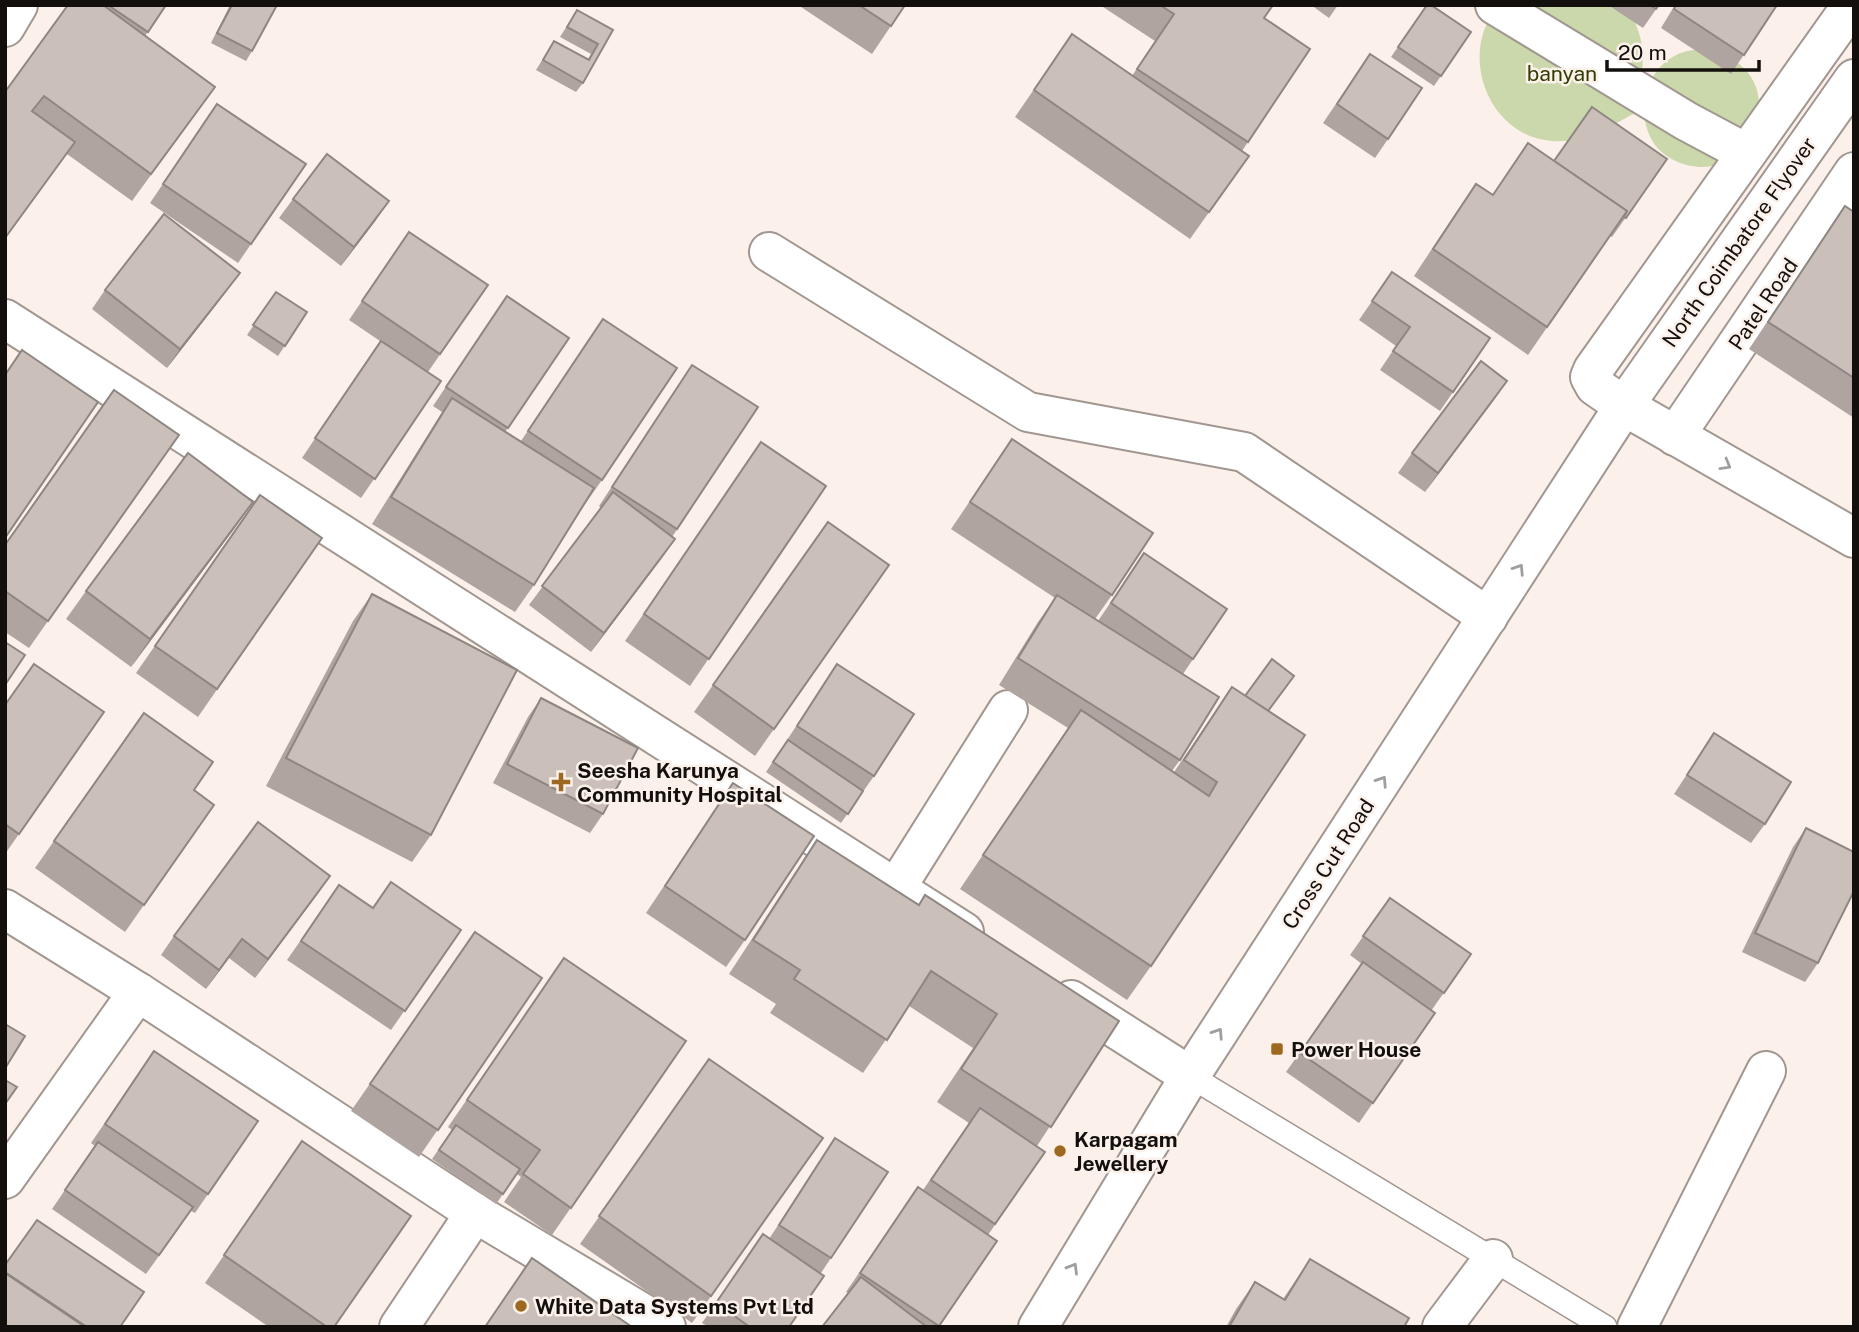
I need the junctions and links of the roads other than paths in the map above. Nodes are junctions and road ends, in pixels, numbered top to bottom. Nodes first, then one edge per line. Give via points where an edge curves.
1 (18, 5) edge
2 (1495, 5) edge
3 (1852, 5) edge
4 (5, 27) edge
5 (1854, 79) edge
6 (1746, 153) junction
7 (1854, 172) edge
8 (769, 252) dead end
9 (5, 319) edge
10 (1625, 406) junction
11 (1675, 436) junction
12 (1854, 538) edge
13 (1488, 617) junction
14 (1008, 710) dead end
15 (895, 888) junction
16 (5, 909) edge
17 (990, 948) edge
18 (1037, 978) edge
19 (138, 992) junction
20 (1766, 1071) dead end
21 (1190, 1076) junction
22 (5, 1179) edge
23 (475, 1213) junction
24 (1493, 1259) junction
25 (664, 1326) edge
26 (399, 1327) edge
27 (1038, 1327) edge
28 (1442, 1327) edge
29 (1605, 1327) edge
30 (1637, 1327) edge

1 - 4 street
2 - 6 street
3 - 6 street
5 - 10 street, North Coimbatore Flyover
6 - 10 street via 1592,370 1595,386
7 - 11 street, Patel Road
8 - 13 street via 1028,412 1244,452
9 - 15 street
10 - 11 street
13 -> 10 street, Cross Cut Road
11 -> 12 street
21 -> 13 street, Cross Cut Road
14 - 15 street
15 - 17 street
16 - 19 street
18 - 21 street
19 - 22 street
19 - 23 street
20 - 30 street
21 - 24 lane
27 -> 21 street, Cross Cut Road
23 - 25 street
23 - 26 street
24 - 28 street
24 - 29 lane

